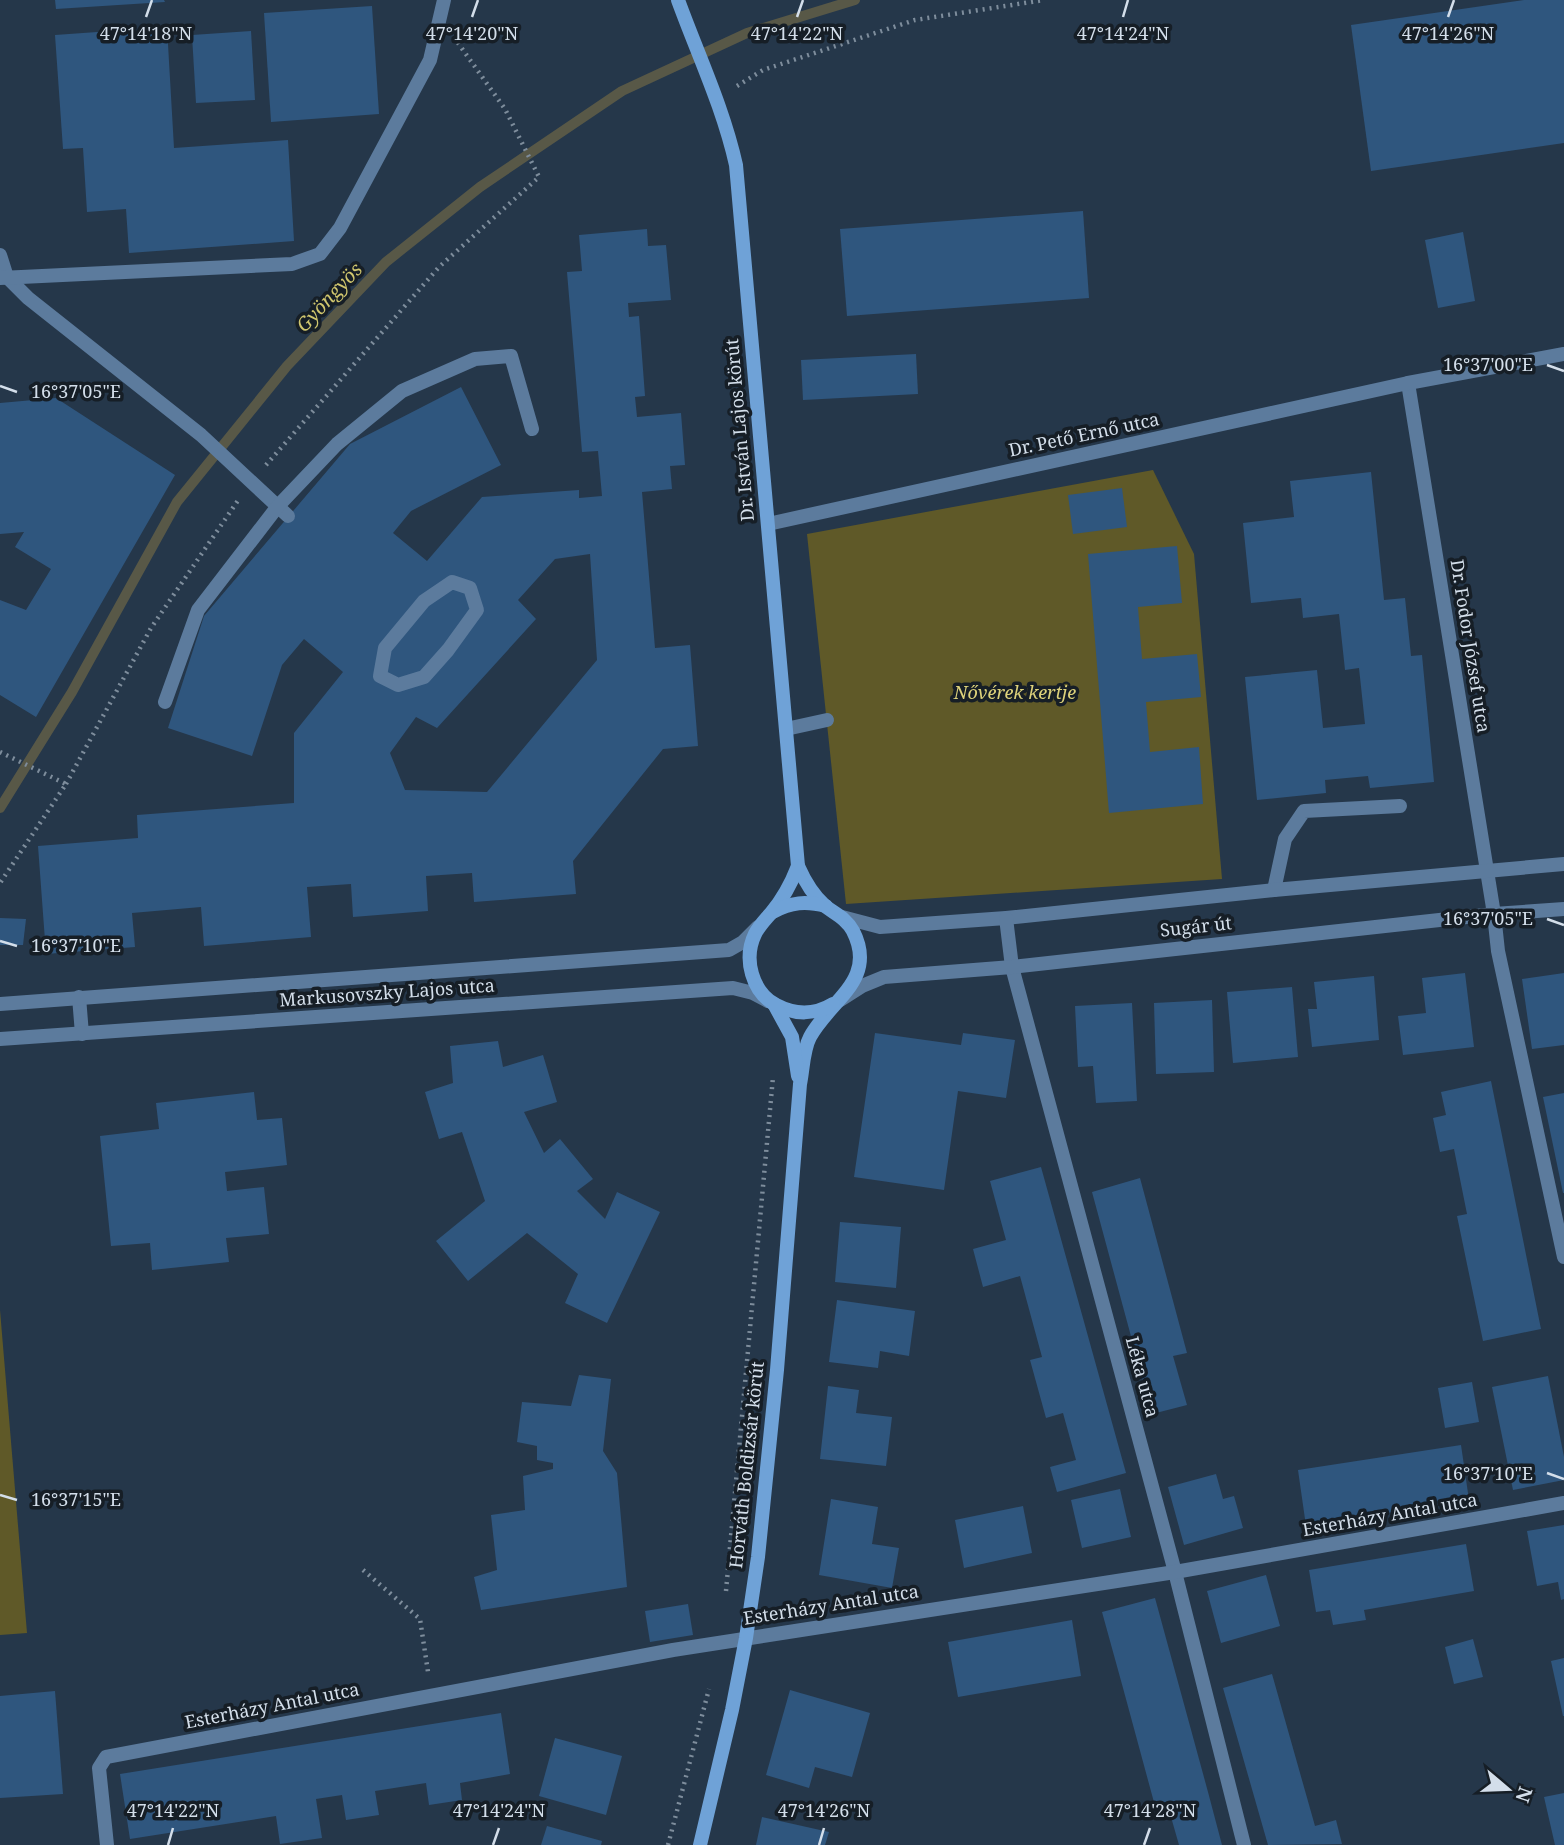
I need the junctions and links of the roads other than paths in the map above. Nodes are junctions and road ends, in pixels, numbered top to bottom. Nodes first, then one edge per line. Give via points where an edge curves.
1 (444, 0) edge
2 (678, 0) edge
3 (0, 255) edge
4 (4, 277) edge
5 (1564, 354) edge
6 (1408, 383) junction
7 (532, 429) dead end
8 (283, 511) junction
9 (768, 524) junction
10 (407, 620) joint
11 (165, 702) dead end
12 (827, 720) dead end
13 (786, 729) junction
14 (1400, 806) dead end
15 (1564, 864) edge
16 (798, 866) junction
17 (1486, 870) junction
18 (1274, 890) junction
19 (826, 906) junction
20 (1564, 909) edge
21 (771, 913) junction
22 (1494, 914) junction
23 (842, 917) junction
24 (1006, 918) junction
25 (759, 926) junction
26 (1012, 967) junction
27 (79, 997) junction
28 (839, 1001) junction
29 (0, 1004) edge
30 (774, 1004) junction
31 (82, 1034) junction
32 (0, 1040) edge
33 (800, 1084) junction
34 (1564, 1257) edge
35 (1564, 1503) edge
36 (1175, 1572) junction
37 (746, 1638) junction
38 (107, 1845) edge
39 (700, 1845) edge
40 (1244, 1845) edge

1 - 4 street via 430,60 340,228 320,254 292,264
2 - 9 street, Dr. István Lajos körút via 718,98 736,165
3 - 4 street
4 - 8 street via 201,435
5 - 6 street, Dr. Pető Ernő utca
6 - 9 street, Dr. Pető Ernő utca
6 - 17 street, Dr. Fodor József utca
7 - 8 street via 511,356 475,359 402,391 337,444
8 - 11 street via 198,610
9 - 13 street, Dr. István Lajos körút
10 - 10 street via 384,648 380,676 398,685 424,677 477,610 470,588 452,582 424,601
12 - 13 street
13 - 16 street, Dr. István Lajos körút
14 - 18 street via 1304,811 1285,839
15 - 17 street, Sugár út
16 - 19 street, Dr. István Lajos körút via 807,888
16 - 21 street via 789,889
17 - 18 street, Sugár út
17 - 22 street, Dr. Fodor József utca
18 - 24 street, Sugár út
19 - 21 street via 798,902
19 - 23 street, Dr. István Lajos körút
20 - 22 street, Sugár út
21 - 25 street
22 - 26 street, Sugár út
22 - 34 street, Dr. Fodor József utca
23 - 24 street, Sugár út via 880,927
23 - 28 street, Dr. István Lajos körút via 852,929 860,960 850,990
24 - 26 street, Léka utca
25 - 27 street, Markusovszky Lajos utca via 729,950
25 - 30 street via 749,961 756,985
26 - 28 street, Sugár út via 884,976
26 - 36 street, Léka utca
27 - 29 street, Markusovszky Lajos utca
27 - 31 street
28 - 30 street via 807,1013
28 - 33 street, Dr. István Lajos körút via 808,1040
30 - 31 street, Markusovszky Lajos utca via 733,988
30 - 33 street via 792,1037
31 - 32 street, Markusovszky Lajos utca
33 - 37 street, Horváth Boldizsár körút via 776,1383
35 - 36 street, Esterházy Antal utca
36 - 37 street, Esterházy Antal utca
36 - 40 street, Léka utca
37 - 38 street, Esterházy Antal utca via 106,1757 99,1768
37 - 39 street, Horváth Boldizsár körút

